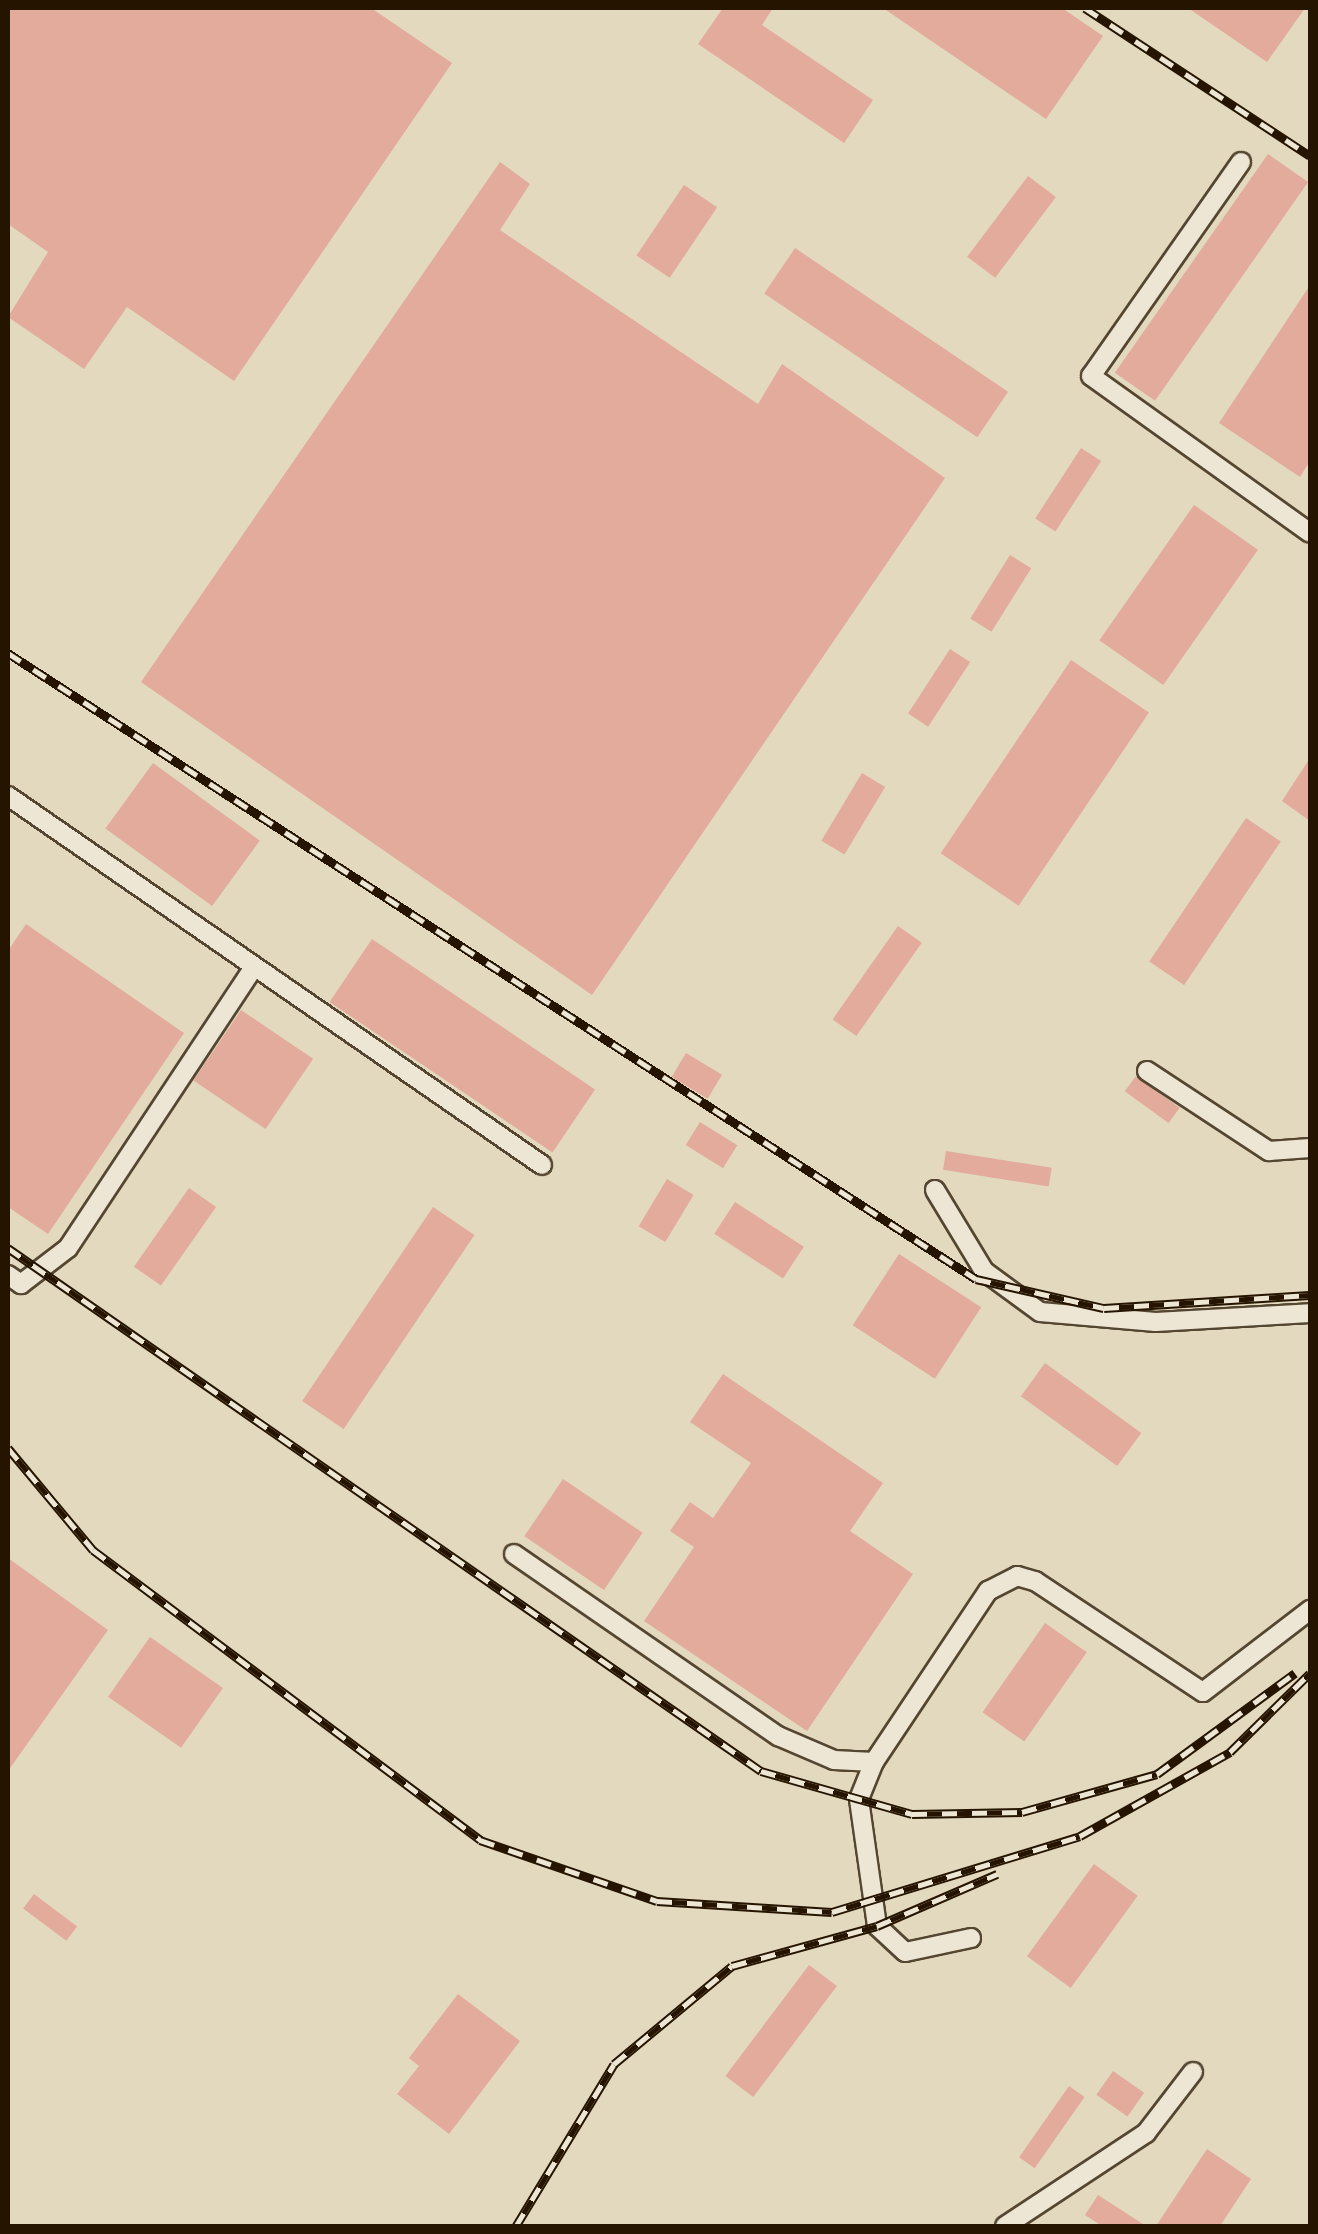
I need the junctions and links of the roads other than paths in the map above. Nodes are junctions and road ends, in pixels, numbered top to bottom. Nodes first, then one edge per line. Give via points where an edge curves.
1 (1241, 162) dead end
2 (1310, 533) edge
3 (8, 796) edge
4 (253, 968) junction
5 (1147, 1071) dead end
6 (1310, 1148) edge
7 (542, 1165) dead end
8 (934, 1190) dead end
9 (8, 1275) edge
10 (1310, 1313) edge
11 (514, 1554) dead end
12 (1310, 1610) edge
13 (874, 1762) junction
14 (971, 1938) dead end
15 (1193, 2072) dead end
16 (1005, 2226) edge

1 - 2 lane via 1091,376
3 - 4 lane
4 - 7 lane
4 - 9 lane via 68,1248 21,1284
5 - 6 lane via 1269,1151
8 - 10 lane via 984,1272 1040,1312 1156,1322
11 - 13 lane via 778,1736 834,1760
12 - 13 lane via 1202,1692 1035,1581 1002,1580
13 - 14 lane via 859,1799 877,1926 905,1952
15 - 16 lane via 1146,2133

